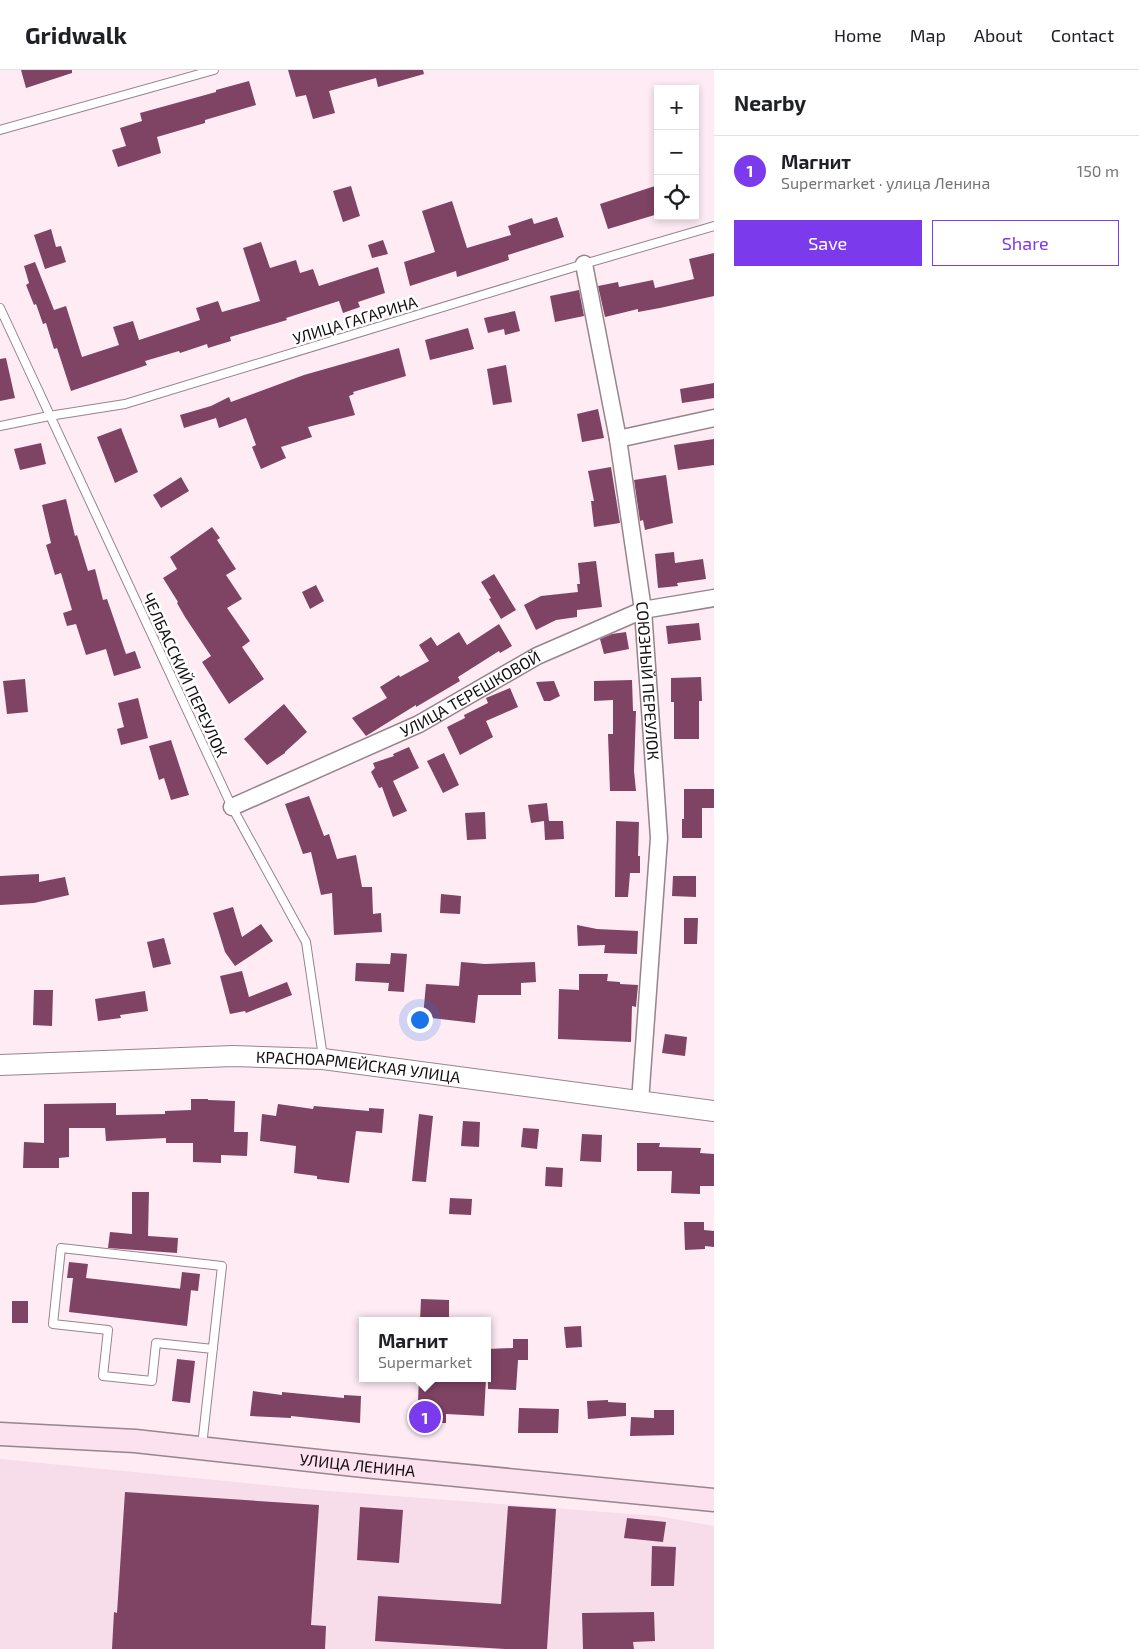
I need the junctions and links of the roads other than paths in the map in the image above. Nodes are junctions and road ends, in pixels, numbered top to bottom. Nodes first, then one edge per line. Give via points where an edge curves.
1 (214, 70) edge
2 (0, 130) edge
3 (714, 226) edge
4 (584, 264) junction
5 (0, 308) edge
6 (49, 416) junction
7 (714, 418) edge
8 (0, 426) edge
9 (618, 439) junction
10 (714, 598) edge
11 (643, 610) junction
12 (232, 807) junction
13 (323, 1059) junction
14 (0, 1065) edge
15 (640, 1102) junction
16 (714, 1111) edge
17 (213, 1349) junction
18 (0, 1434) edge
19 (202, 1448) junction
20 (714, 1500) edge

1 - 2 lane
3 - 4 lane, УЛИЦА ГАГАРИНА
4 - 6 lane, УЛИЦА ГАГАРИНА via 126,404
4 - 9 street, СОЮЗНЫЙ ПЕРЕУЛОК
5 - 6 lane, ЧЕЛБАССКИЙ ПЕРЕУЛОК
6 - 8 lane, УЛИЦА ГАГАРИНА
6 - 12 lane, ЧЕЛБАССКИЙ ПЕРЕУЛОК
7 - 9 street
9 - 11 street, СОЮЗНЫЙ ПЕРЕУЛОК
10 - 11 street, УЛИЦА ТЕРЕШКОВОЙ
11 - 12 street, УЛИЦА ТЕРЕШКОВОЙ via 536,656 419,724
11 - 15 street, СОЮЗНЫЙ ПЕРЕУЛОК via 659,838
12 - 13 lane, ЧЕЛБАССКИЙ ПЕРЕУЛОК via 306,942
13 - 14 street, КРАСНОАРМЕЙСКАЯ УЛИЦА via 234,1056
13 - 15 street, КРАСНОАРМЕЙСКАЯ УЛИЦА
15 - 16 street, КРАСНОАРМЕЙСКАЯ УЛИЦА
17 - 17 lane via 222,1266 61,1248 53,1324 108,1330 102,1376 152,1381 156,1343
17 - 19 lane
18 - 19 main road, УЛИЦА ЛЕНИНА
19 - 20 main road, УЛИЦА ЛЕНИНА

